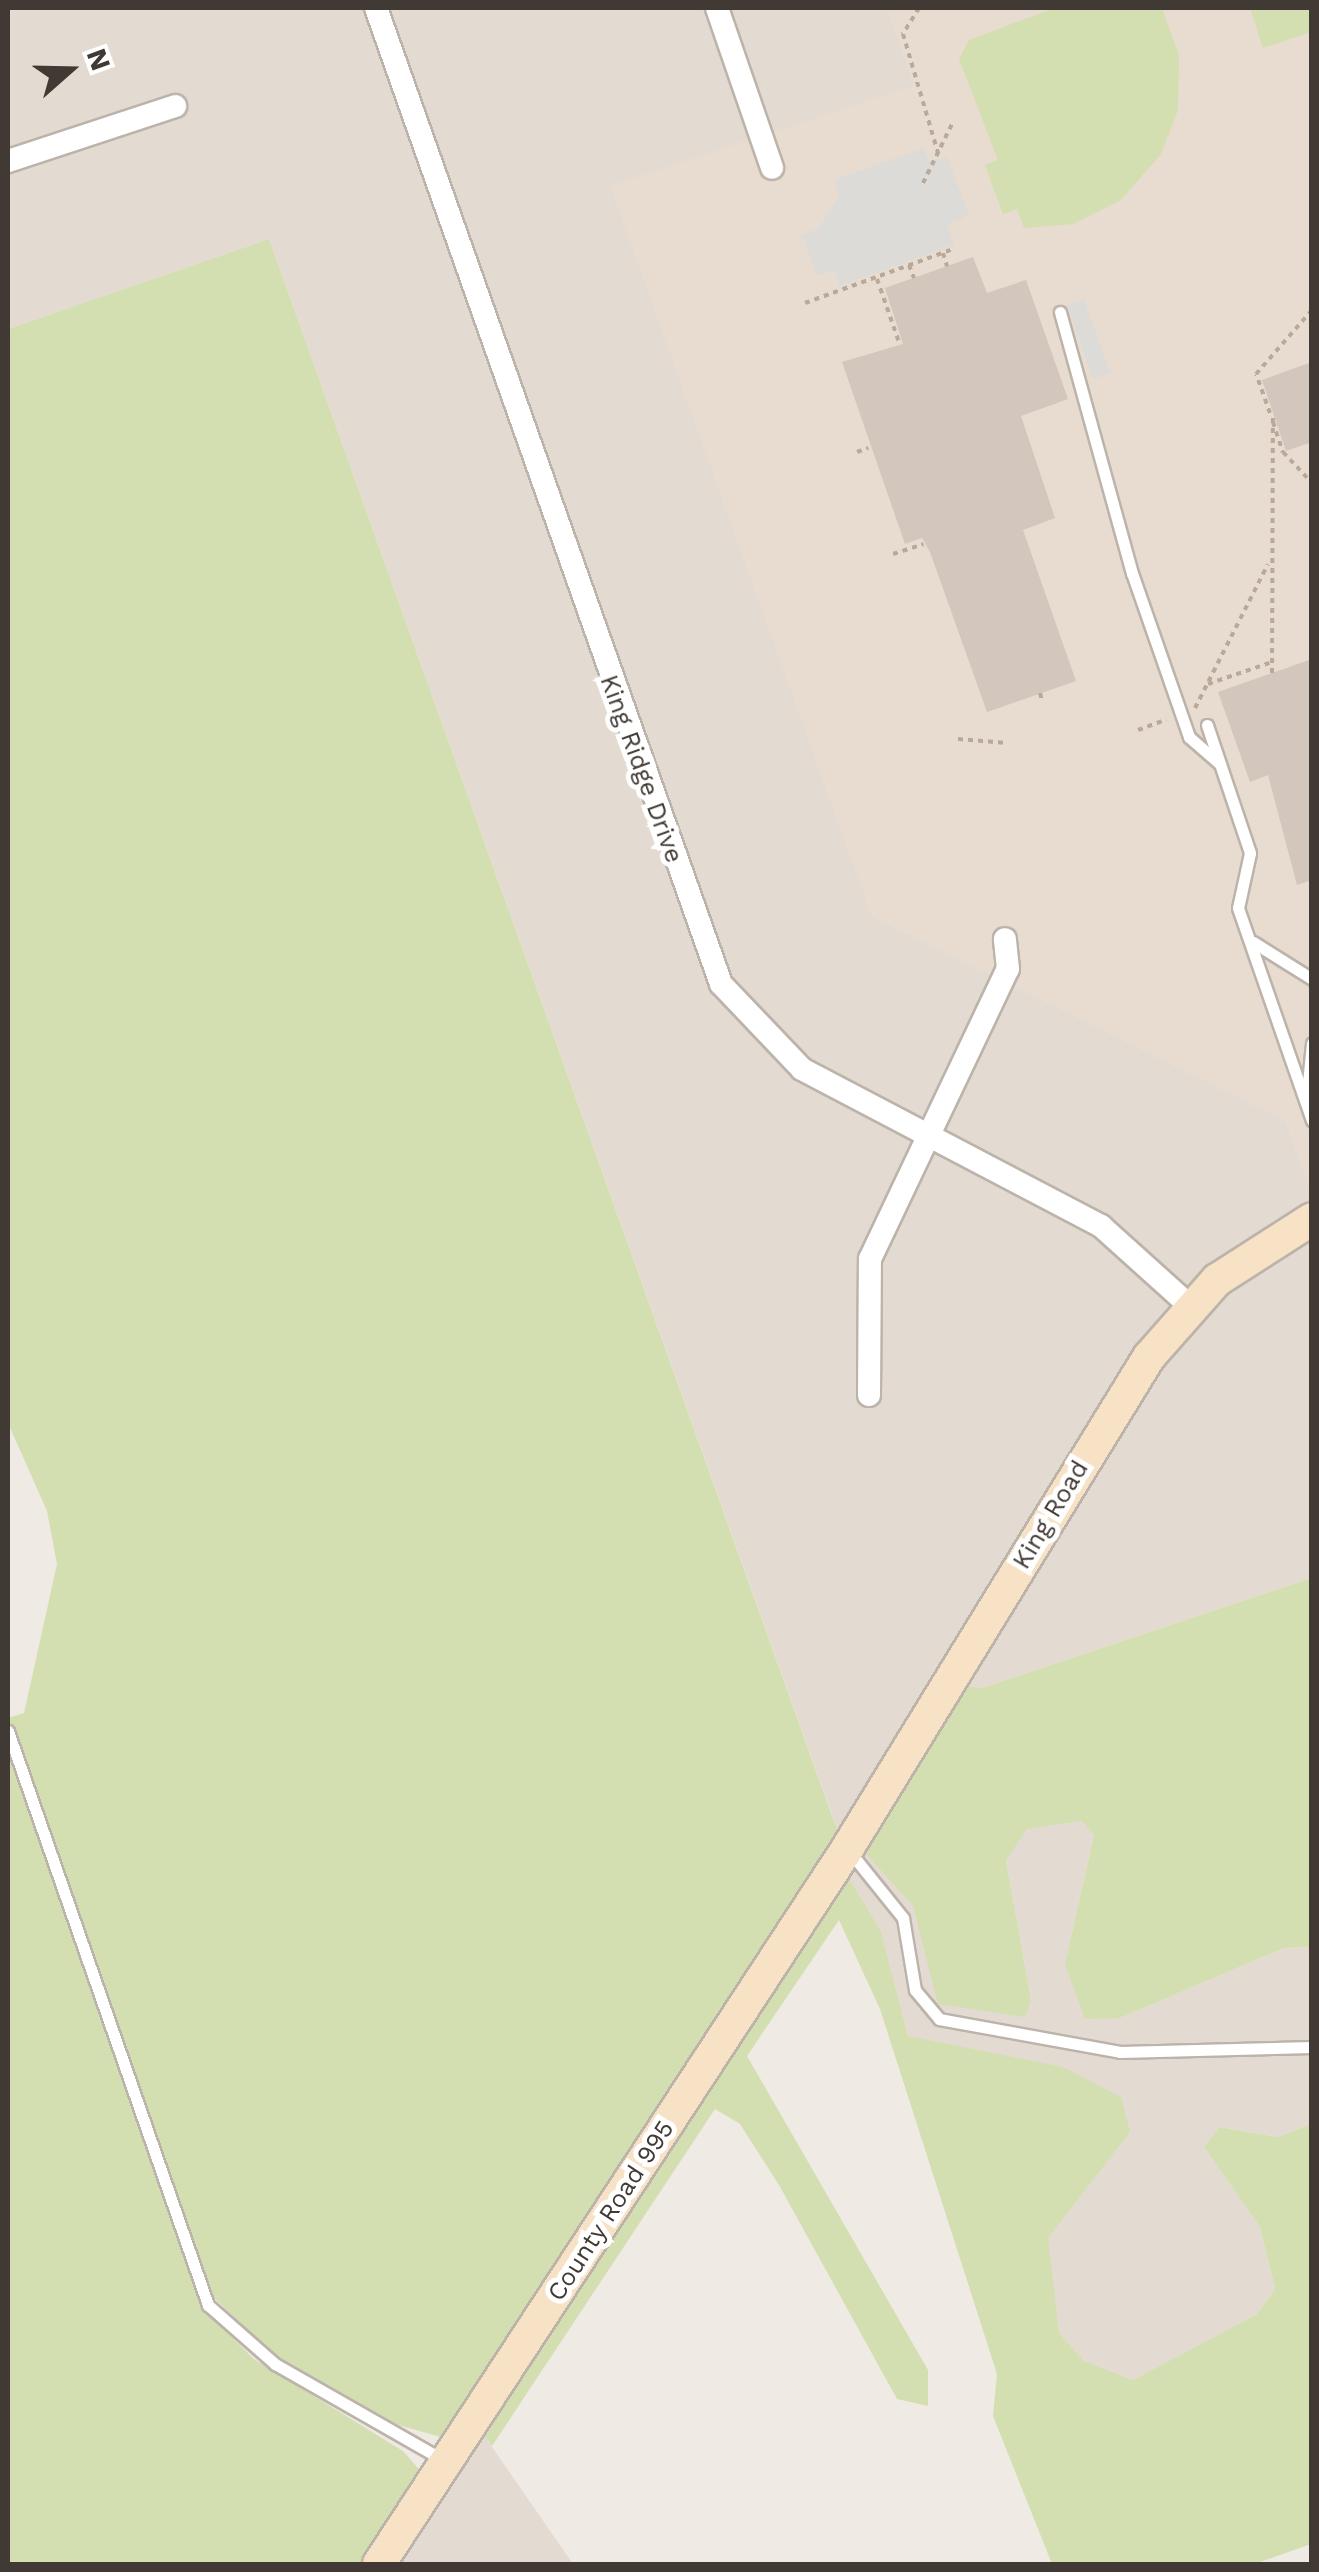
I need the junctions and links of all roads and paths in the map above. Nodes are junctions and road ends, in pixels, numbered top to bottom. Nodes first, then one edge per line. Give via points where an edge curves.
1 (376, 8) edge
2 (716, 8) edge
3 (919, 8) edge
4 (175, 106) dead end
5 (953, 122) dead end
6 (938, 153) junction
7 (8, 162) edge
8 (772, 168) dead end
9 (923, 182) dead end
10 (953, 249) dead end
11 (942, 253) junction
12 (909, 265) junction
13 (947, 266) dead end
14 (876, 277) junction
15 (914, 278) dead end
16 (805, 303) dead end
17 (1312, 310) edge
18 (1060, 312) dead end
19 (900, 345) dead end
20 (1272, 414) junction
21 (868, 448) dead end
22 (857, 452) dead end
23 (1283, 452) junction
24 (1270, 456) junction
25 (1312, 483) edge
26 (924, 544) dead end
27 (893, 554) dead end
28 (1270, 560) junction
29 (1270, 664) junction
30 (1272, 673) dead end
31 (1207, 685) junction
32 (1040, 693) dead end
33 (1042, 701) dead end
34 (1194, 711) dead end
35 (1166, 720) dead end
36 (1207, 725) dead end
37 (1138, 730) dead end
38 (958, 739) dead end
39 (1007, 743) dead end
40 (1220, 764) junction
41 (1248, 936) junction
42 (1005, 939) dead end
43 (1312, 980) edge
44 (1312, 1043) edge
45 (1310, 1115) edge
46 (925, 1132) junction
47 (1312, 1219) edge
48 (1190, 1306) junction
49 (869, 1394) dead end
50 (8, 1731) edge
51 (844, 1853) junction
52 (1312, 2046) edge
53 (447, 2462) junction
54 (379, 2564) edge

1 - 46 street, King Ridge Drive via 721,984 802,1069
2 - 8 street
3 - 6 path via 904,34
4 - 7 street
5 - 6 path
6 - 9 path
10 - 11 path
11 - 12 path
11 - 13 path
12 - 14 path
12 - 15 path
14 - 16 path
14 - 19 path
17 - 20 path via 1256,374
18 - 40 lane via 1163,662 1194,746
20 - 23 path
20 - 24 path
21 - 22 path
23 - 24 path
23 - 25 path
24 - 28 path
26 - 27 path
28 - 29 path
28 - 31 path
29 - 30 path
29 - 31 path
31 - 34 path
32 - 33 path
35 - 37 path
36 - 40 lane
38 - 39 path
40 - 41 lane via 1250,853 1238,908
41 - 43 lane via 1276,964
41 - 45 lane
42 - 46 street via 1008,970
44 - 45 lane
46 - 48 street, King Ridge Drive via 1100,1226
46 - 49 street via 870,1259
47 - 48 street, King Road
48 - 51 street, King Road via 1107,1422
50 - 53 lane via 208,2305 276,2364
51 - 52 lane via 903,1918 915,1990 939,2019 1120,2052
51 - 53 street, County Road 995
53 - 54 street, County Road 995

